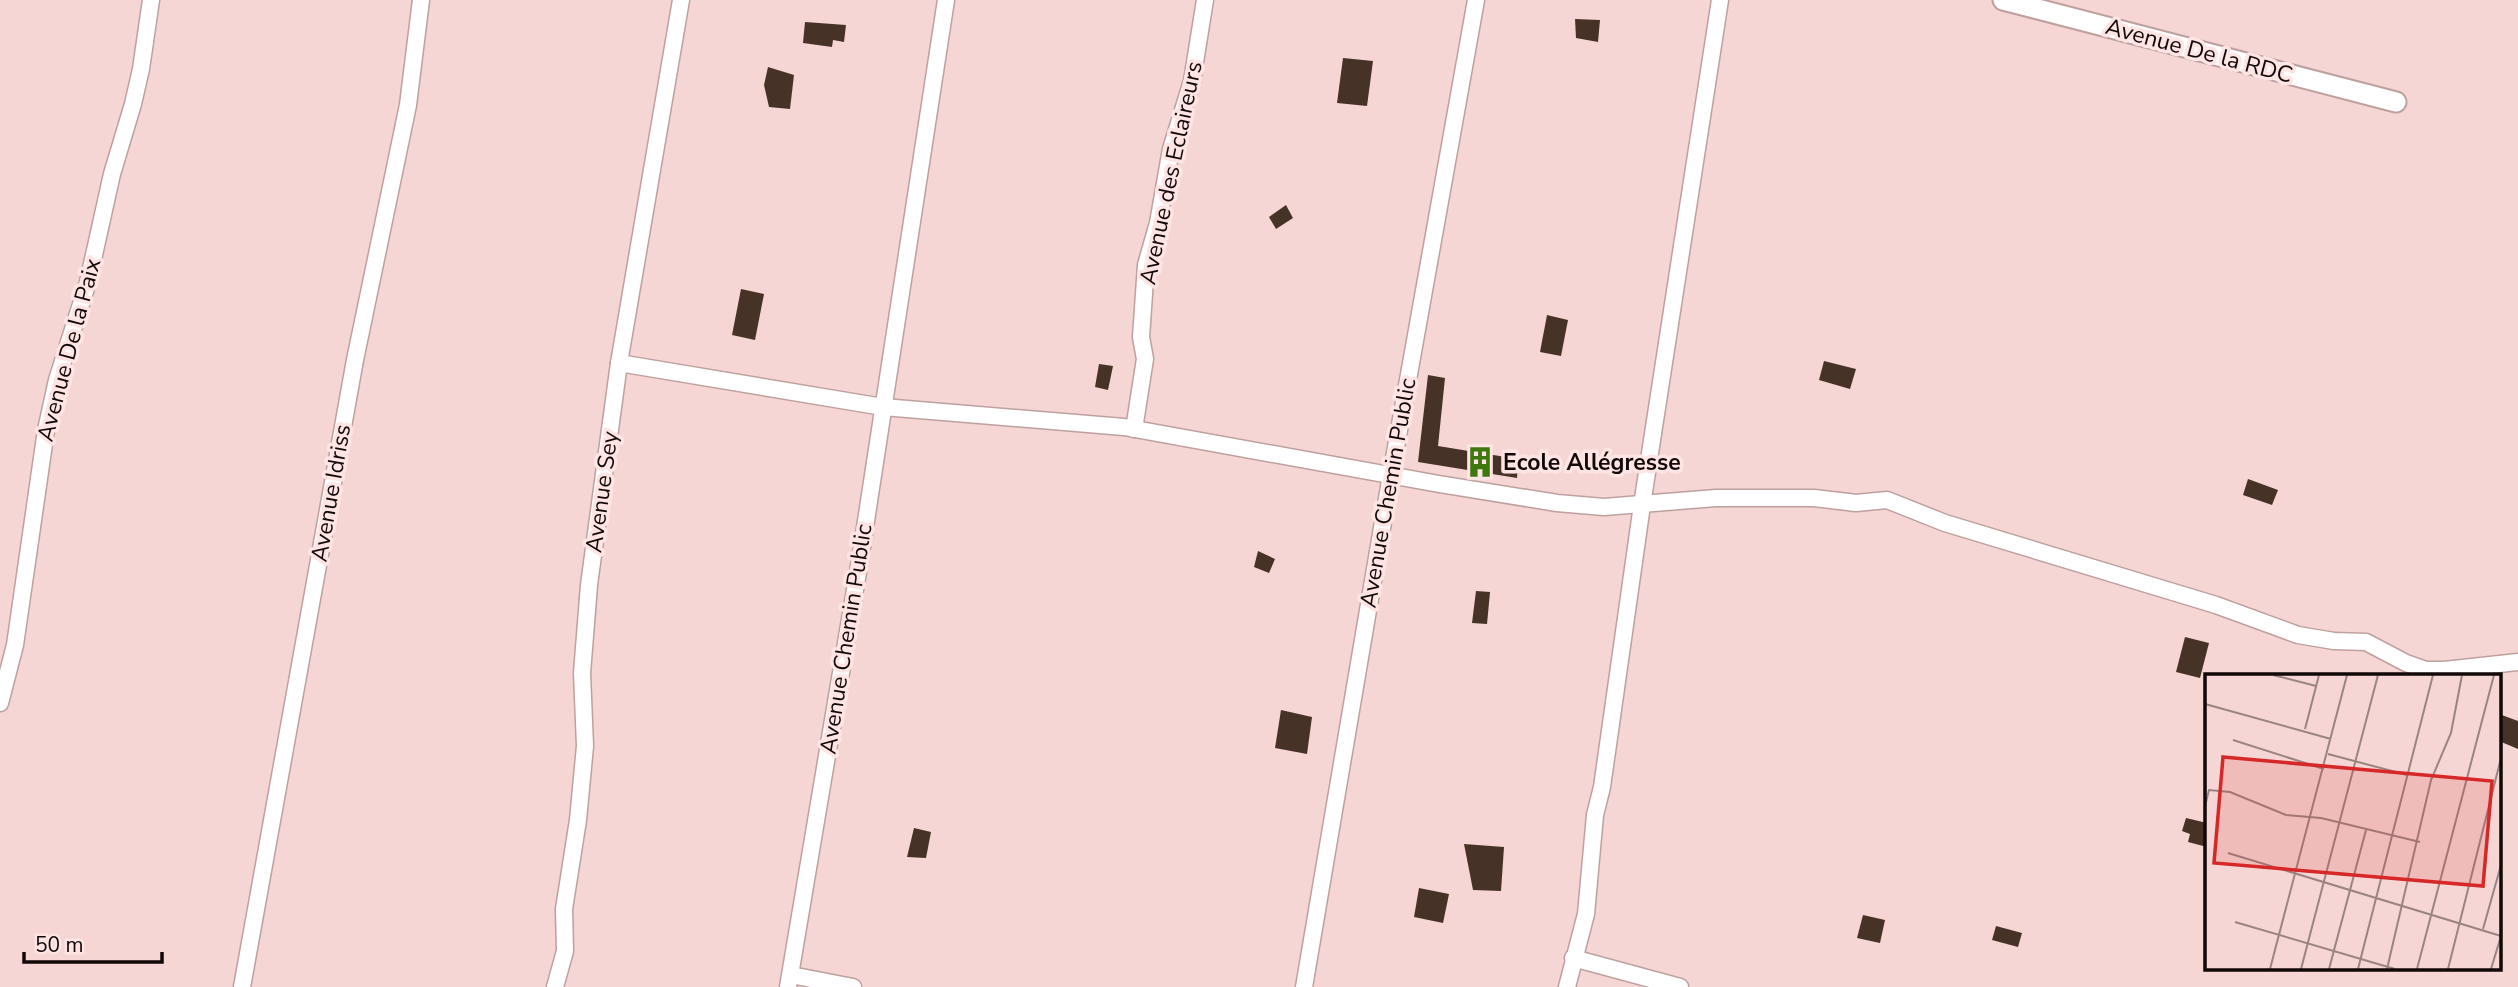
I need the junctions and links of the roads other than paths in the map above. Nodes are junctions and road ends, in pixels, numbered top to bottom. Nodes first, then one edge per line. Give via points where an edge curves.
1 (151, 0) edge
2 (421, 0) edge
3 (681, 0) edge
4 (946, 0) edge
5 (1205, 0) edge
6 (1476, 0) edge
7 (1720, 0) edge
8 (2003, 0) edge
9 (2396, 102) dead end
10 (619, 363) junction
11 (883, 408) junction
12 (1134, 429) junction
13 (1391, 475) junction
14 (1642, 505) junction
15 (2518, 662) edge
16 (0, 703) edge
17 (1573, 958) junction
18 (790, 981) edge
19 (242, 987) edge
20 (555, 987) edge
21 (853, 987) edge
22 (1304, 987) edge
23 (1567, 987) edge
24 (1680, 987) edge

1 - 16 street, Avenue De la Paix via 133,104 51,405 15,645
2 - 19 street, Avenue Idriss via 408,105 355,360
3 - 10 street, Avenue Sey
4 - 11 street, Avenue Chemin Public
5 - 12 street, Avenue des Eclaireurs via 1192,81 1171,149 1146,265 1141,337 1145,359
6 - 13 street, Avenue Chemin Public
7 - 14 street
8 - 9 street, Avenue De la RDC
10 - 11 street
10 - 20 street, Avenue Sey via 589,585 582,673 585,746 564,909 565,951
11 - 12 street
11 - 18 street, Avenue Chemin Public
12 - 13 street
13 - 14 street via 1557,503
13 - 22 street, Avenue Chemin Public
14 - 15 street via 1716,498 1887,500 1945,523 2216,605 2298,635 2366,642 2426,670
14 - 17 street via 1595,815 1586,914
17 - 23 street
17 - 24 street
18 - 21 street

